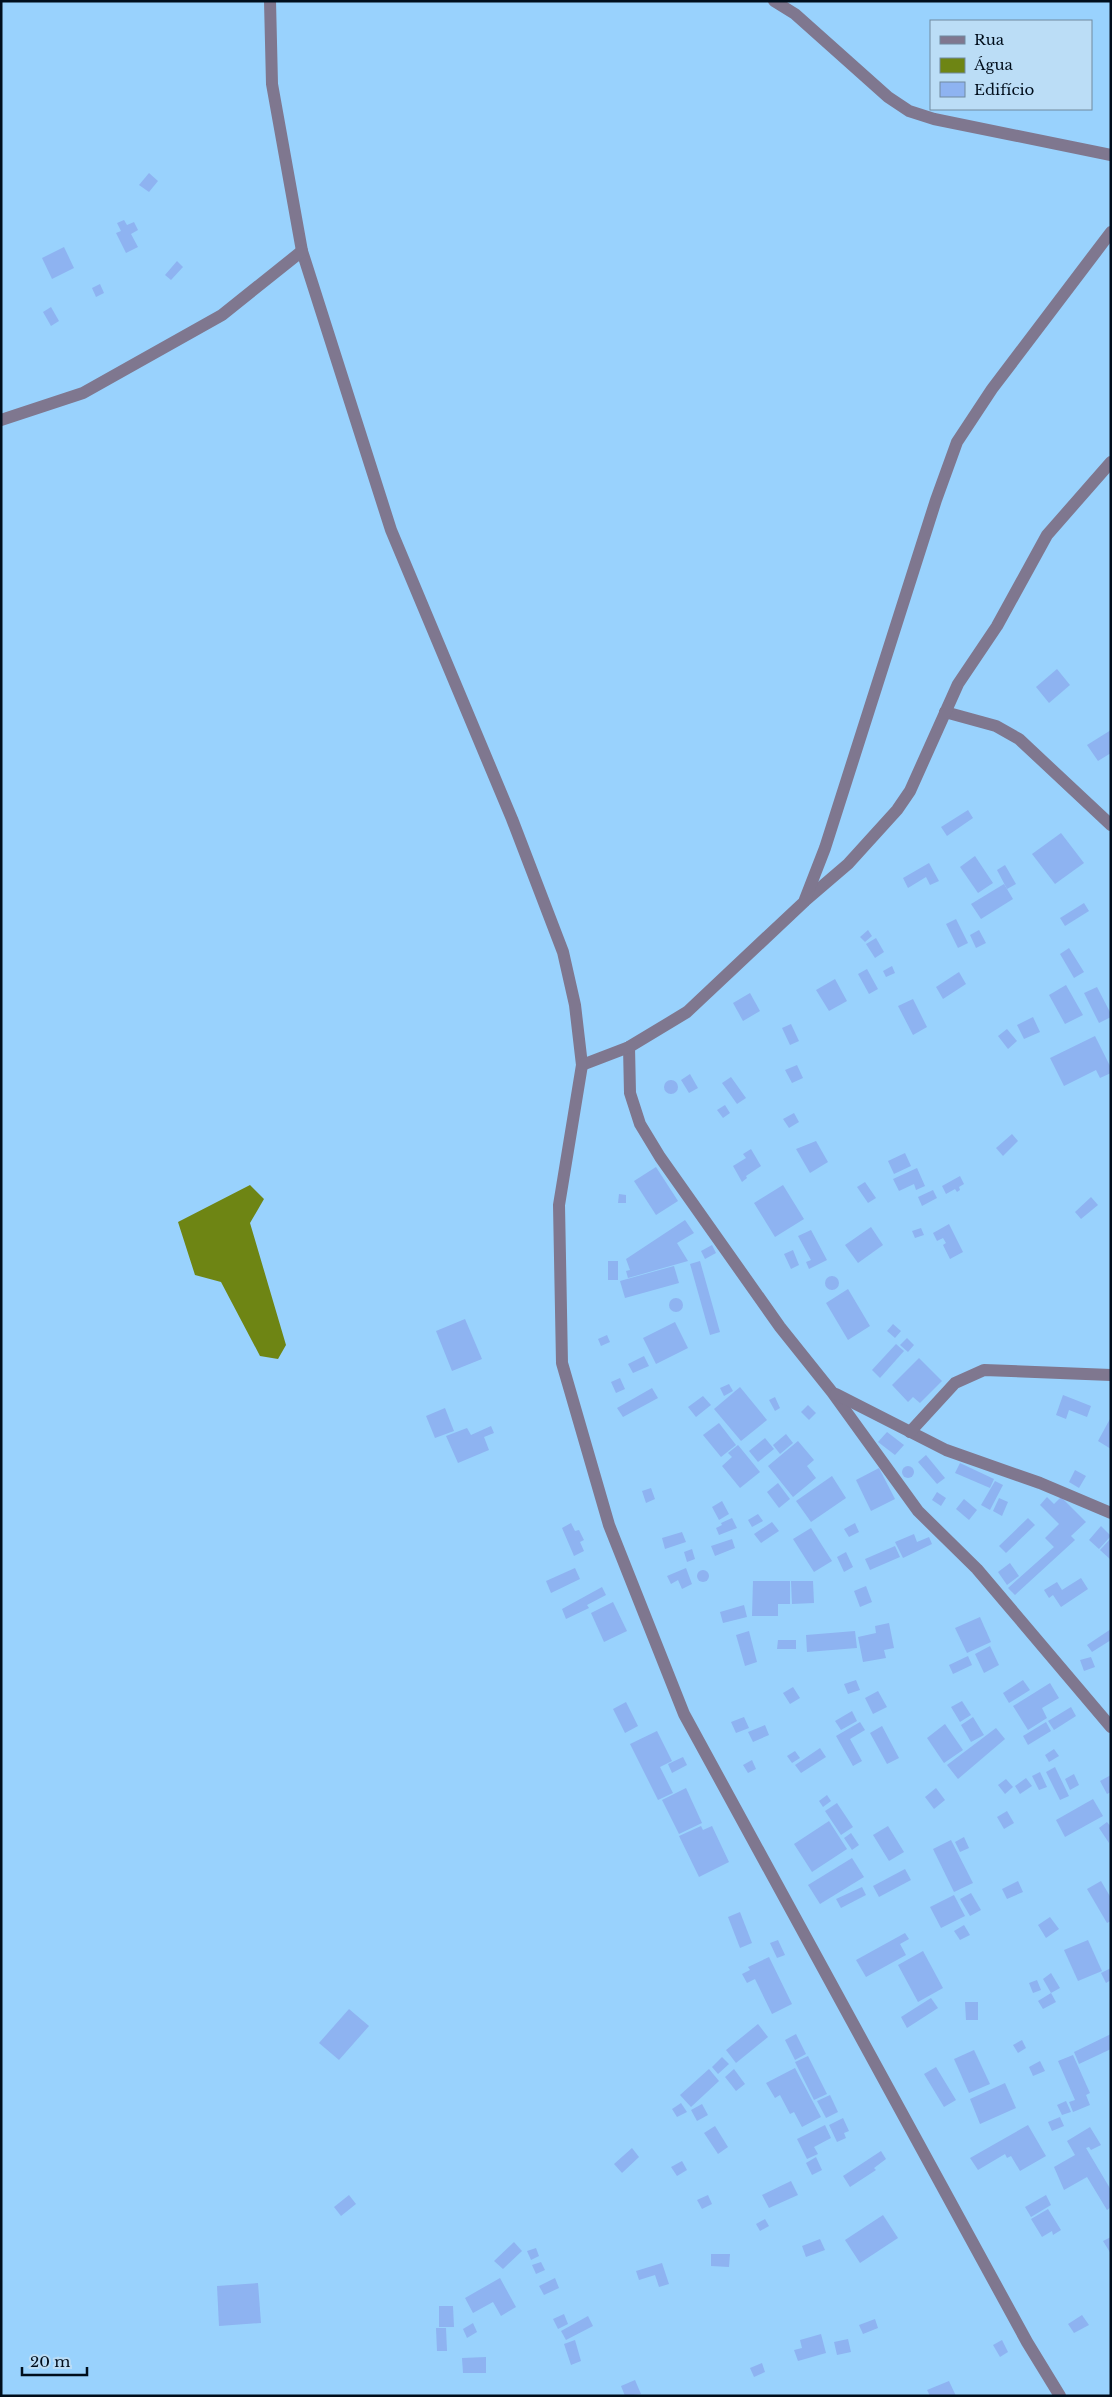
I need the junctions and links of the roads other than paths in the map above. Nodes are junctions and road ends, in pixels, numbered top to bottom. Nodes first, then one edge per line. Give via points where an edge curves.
1 (270, 1) edge
2 (774, 1) edge
3 (1111, 156) edge
4 (1111, 232) edge
5 (302, 251) junction
6 (1, 420) edge
7 (1111, 462) edge
8 (945, 712) junction
9 (1111, 825) edge
10 (804, 902) junction
11 (629, 1047) junction
12 (582, 1065) junction
13 (1111, 1375) edge
14 (832, 1392) junction
15 (910, 1432) junction
16 (1111, 1513) edge
17 (1111, 1727) edge
18 (1060, 2396) edge

1 - 5 street via 272,84
2 - 3 street via 795,14 888,97 909,111
4 - 10 street via 992,389 957,442 825,848
5 - 6 street via 222,315 83,393
5 - 12 street via 391,530 564,952 575,1005
7 - 8 street via 1047,535 997,626 958,684
8 - 9 street via 996,726 1019,739
8 - 10 street via 910,791 897,810 848,864
10 - 11 street via 687,1012
11 - 12 street
11 - 14 street via 630,1093 640,1124 660,1158 780,1328
12 - 18 street via 559,1205 562,1363 609,1525 684,1714 1022,2333
13 - 15 street via 984,1370 955,1383
14 - 15 street
14 - 17 street via 918,1510 977,1569
15 - 16 street via 946,1450 1040,1482

